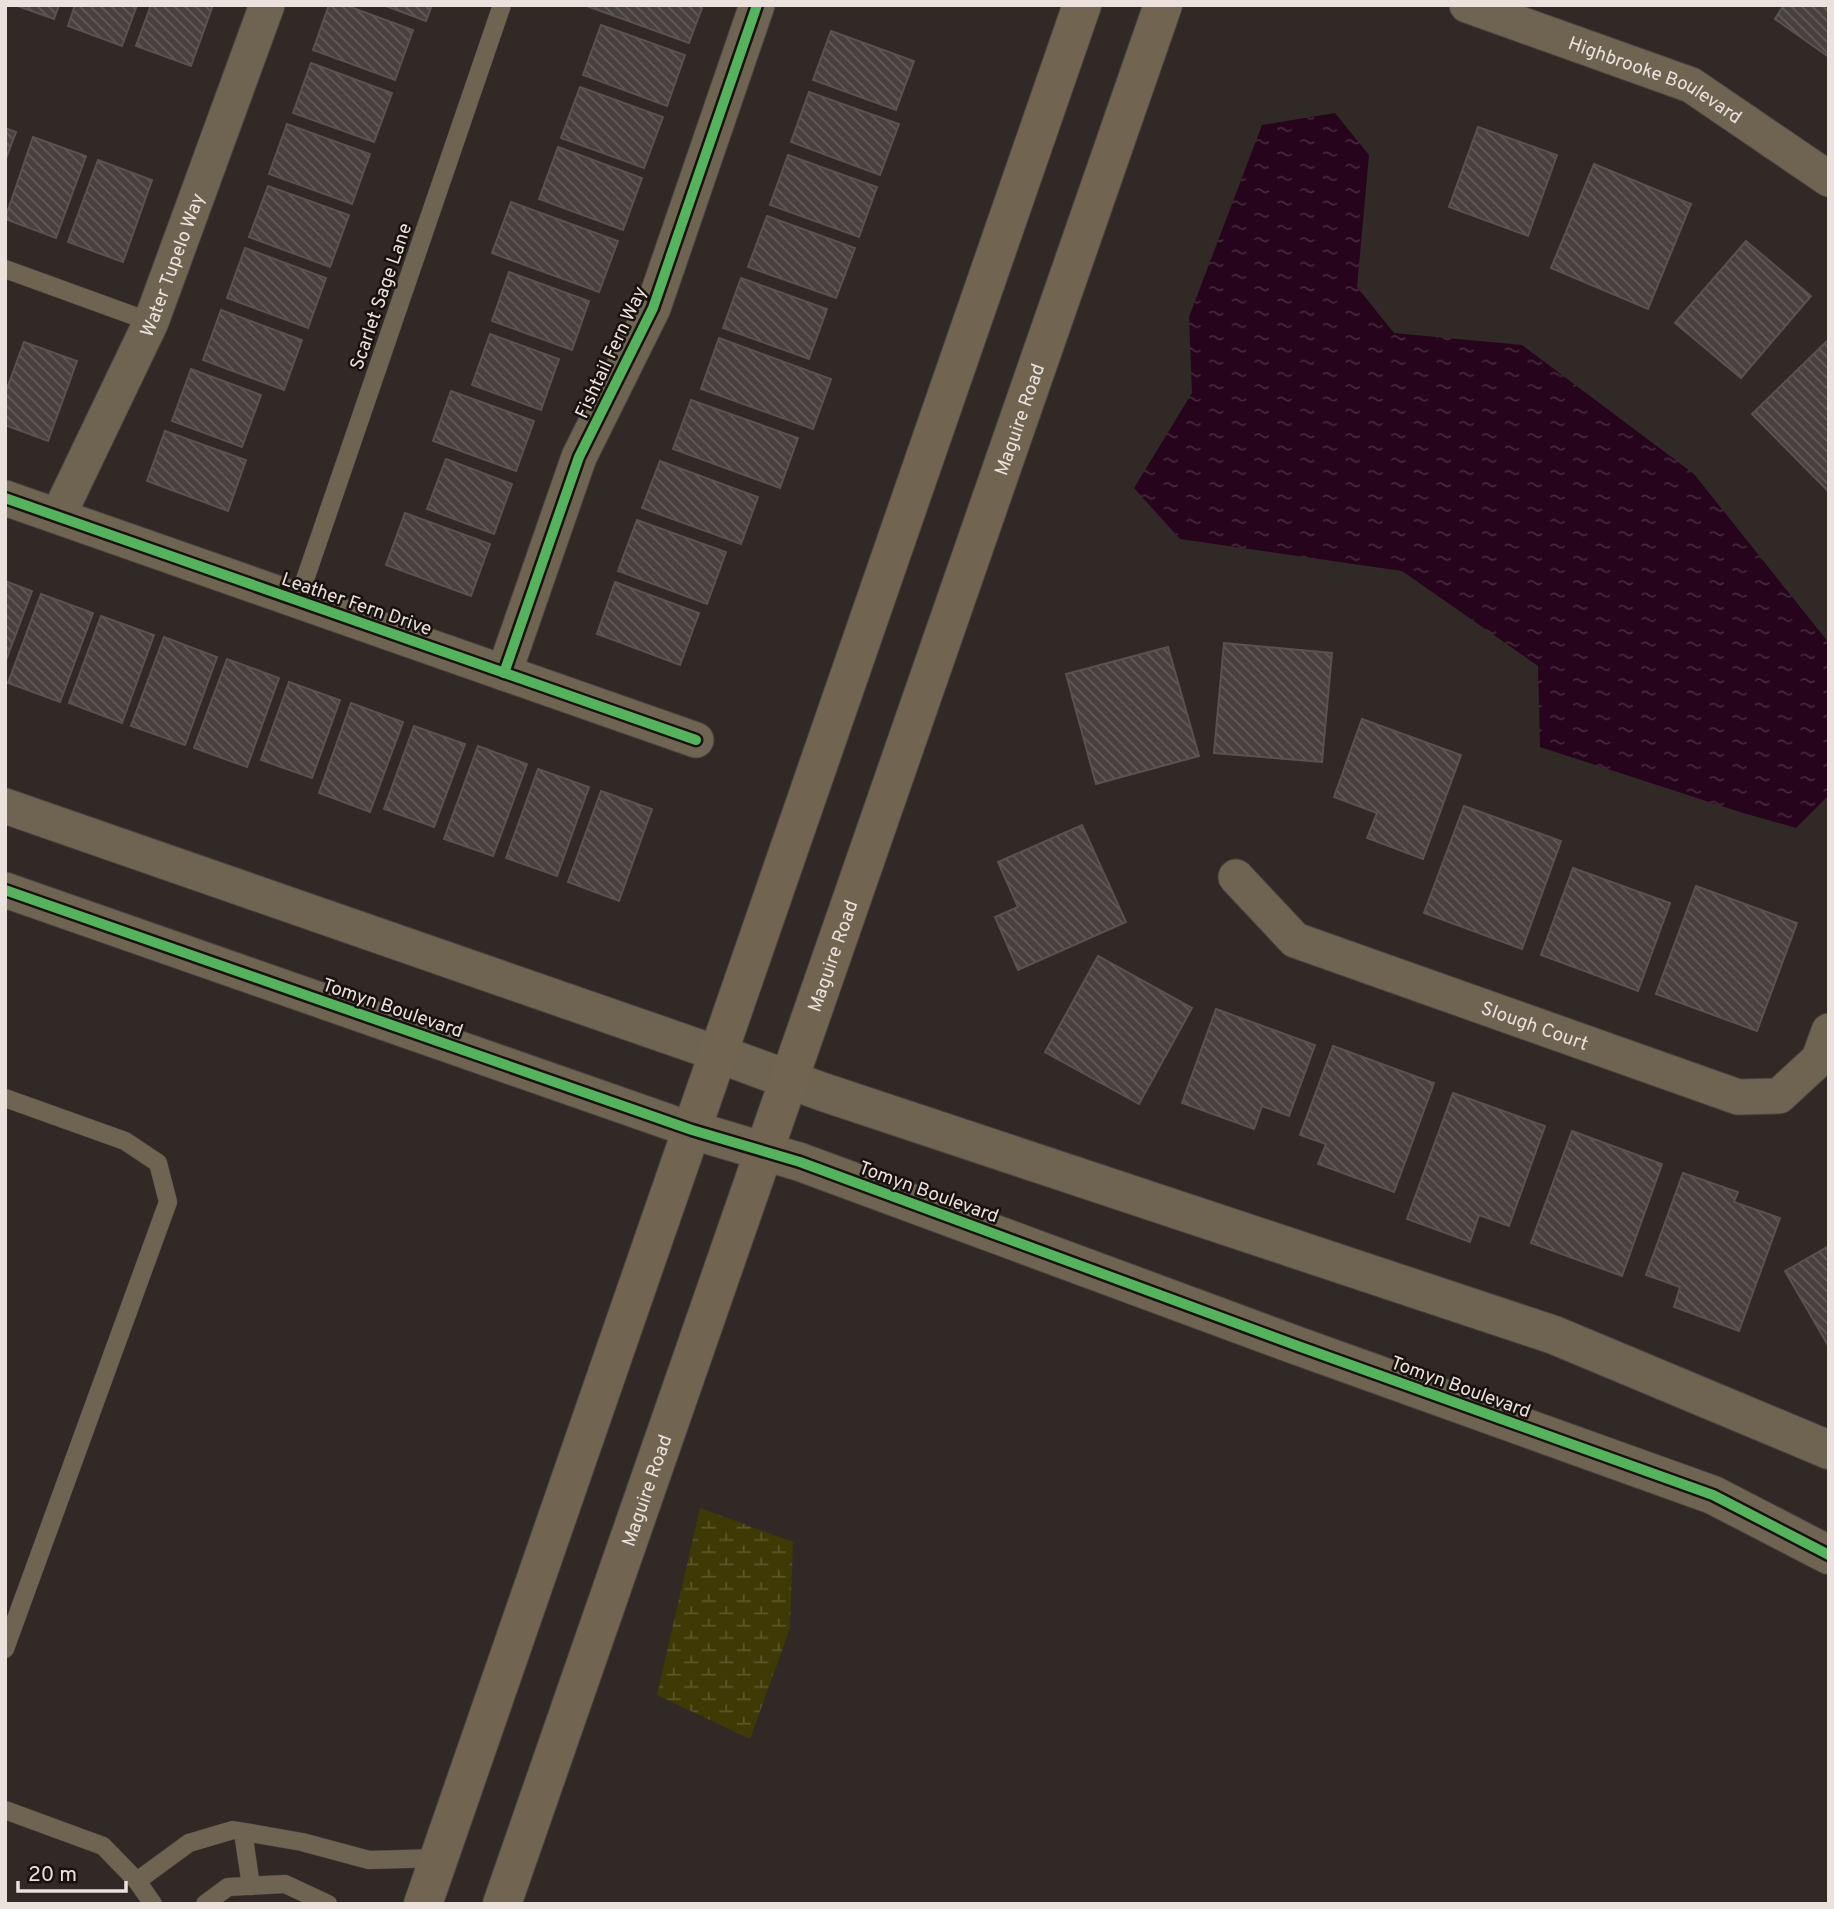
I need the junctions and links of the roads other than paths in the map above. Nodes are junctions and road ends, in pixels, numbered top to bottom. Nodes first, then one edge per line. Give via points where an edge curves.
1 (267, 5) edge
2 (502, 5) edge
3 (757, 5) edge
4 (1082, 5) edge
5 (1163, 5) edge
6 (1467, 5) edge
7 (1829, 179) edge
8 (5, 269) edge
9 (151, 321) junction
10 (5, 498) edge
11 (58, 516) junction
12 (298, 600) junction
13 (504, 673) junction
14 (696, 740) dead end
15 (5, 806) edge
16 (1236, 877) dead end
17 (5, 890) edge
18 (1829, 1031) edge
19 (719, 1054) junction
20 (789, 1079) junction
21 (5, 1098) edge
22 (692, 1130) junction
23 (764, 1151) junction
24 (1829, 1450) edge
25 (1829, 1555) edge
26 (5, 1649) edge
27 (5, 1810) edge
28 (243, 1832) junction
29 (439, 1858) junction
30 (137, 1881) junction
31 (251, 1886) junction
32 (153, 1904) edge
33 (205, 1904) edge
34 (328, 1904) edge
35 (423, 1904) edge
36 (502, 1904) edge

1 - 9 street, Water Tupelo Way
2 - 12 lane, Scarlet Sage Lane
3 - 13 street, Fishtail Fern Way via 653,308 579,457
4 - 19 main road
5 - 20 main road, Maguire Road
6 - 7 street, Highbrooke Boulevard via 1690,85
8 - 9 lane
9 - 11 street, Water Tupelo Way
10 - 11 street, Leather Fern Drive
11 - 12 street, Leather Fern Drive
12 - 13 street, Leather Fern Drive
13 - 14 street, Leather Fern Drive
15 - 19 street
16 - 18 street, Slough Court via 1295,940 1738,1097 1779,1096 1819,1059
17 - 22 street, Tomyn Boulevard
19 - 20 street
19 - 22 main road
20 - 23 main road, Maguire Road
20 - 24 street via 1554,1335
21 - 26 lane via 125,1141 158,1163 168,1202
22 - 23 street, Tomyn Boulevard
22 - 29 main road
23 - 25 street, Tomyn Boulevard via 1713,1495
23 - 36 main road, Maguire Road
27 - 30 lane via 103,1846
28 - 29 lane via 369,1860
28 - 30 lane via 233,1830 189,1843
28 - 31 lane
29 - 35 main road
30 - 32 lane
31 - 33 lane via 228,1887
31 - 34 lane via 285,1884

